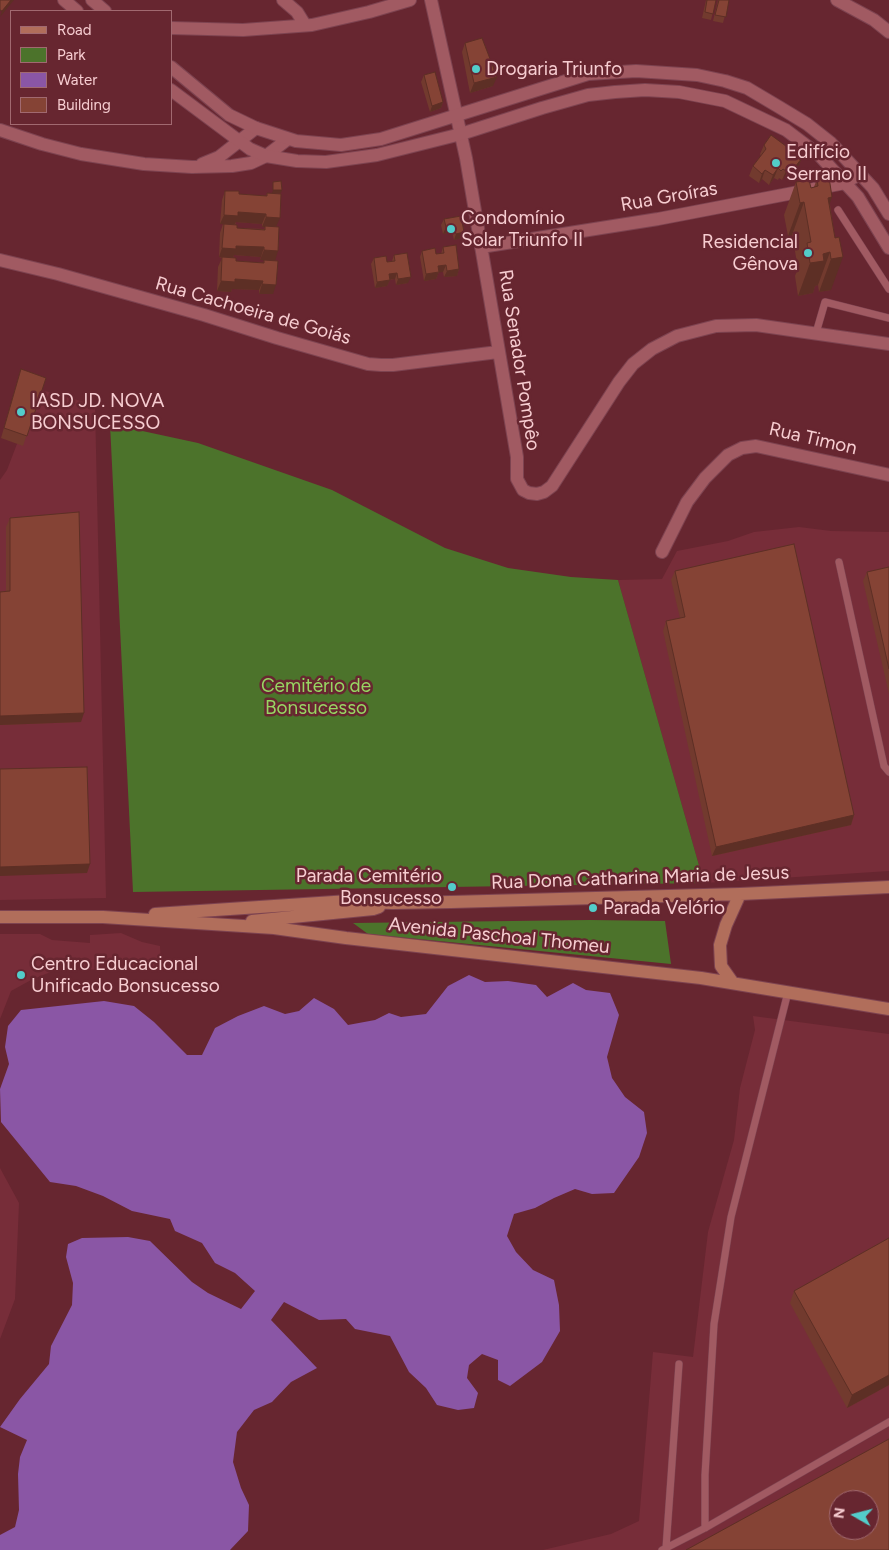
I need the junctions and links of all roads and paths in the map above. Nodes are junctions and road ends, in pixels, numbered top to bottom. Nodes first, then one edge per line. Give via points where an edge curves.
1 (64, 0) edge
2 (92, 0) edge
3 (284, 0) edge
4 (410, 0) edge
5 (431, 0) edge
6 (837, 0) edge
7 (76, 10) edge
8 (104, 10) edge
9 (305, 26) junction
10 (172, 28) edge
11 (889, 32) edge
12 (172, 69) edge
13 (172, 91) edge
14 (457, 114) junction
15 (256, 128) junction
16 (0, 130) edge
17 (461, 134) junction
18 (288, 139) junction
19 (240, 143) junction
20 (266, 156) junction
21 (192, 167) junction
22 (861, 173) junction
23 (845, 183) junction
24 (838, 210) dead end
25 (888, 211) edge
26 (481, 247) junction
27 (889, 248) edge
28 (0, 260) edge
29 (889, 289) edge
30 (889, 318) edge
31 (816, 333) junction
32 (889, 344) edge
33 (498, 352) junction
34 (889, 475) edge
35 (662, 552) dead end
36 (839, 562) dead end
37 (889, 772) edge
38 (889, 888) edge
39 (740, 894) junction
40 (392, 903) junction
41 (0, 917) edge
42 (103, 917) junction
43 (230, 925) junction
44 (733, 983) junction
45 (788, 992) junction
46 (889, 1009) edge
47 (679, 1364) dead end
48 (889, 1422) edge
49 (705, 1528) junction
50 (664, 1549) edge

1 - 7 street
2 - 8 street
3 - 9 street via 297,12
4 - 9 street
5 - 14 street, Rua Senador Pompêo
6 - 11 street
9 - 10 street via 243,30
12 - 15 street via 229,115
13 - 19 street
14 - 17 street, Rua Senador Pompêo
14 - 18 street via 359,143 321,144
14 - 22 street via 588,74 636,71 697,75 747,88 779,107 819,133
15 - 18 street
15 - 19 street
16 - 21 street via 81,154 144,164
17 - 20 street via 377,155 326,162
17 - 23 street via 588,95 679,92 725,101 786,130 819,154
17 - 26 street, Rua Senador Pompêo
18 - 20 street
19 - 20 street
19 - 21 street via 219,157
20 - 21 street via 232,166
22 - 23 street, Rua Groíras
22 - 25 street
23 - 26 street, Rua Groíras via 658,219
23 - 27 street via 858,196
24 - 29 lane
26 - 33 street, Rua Senador Pompêo
28 - 33 street, Rua Cachoeira de Goiás via 204,315 368,364 394,365
30 - 31 lane via 825,302
31 - 32 street
31 - 33 street, Rua Senador Pompêo via 756,325 716,326 677,336 652,349 618,382 552,486 537,494 523,490 517,479 517,457
34 - 35 street, Rua Timon via 756,446 742,448 728,455 699,486 687,502
36 - 37 lane via 884,766
38 - 39 main road, Rua Dona Catharina Maria de Jesus
39 - 40 main road, Rua Dona Catharina Maria de Jesus
39 - 44 main road via 720,946 721,966
40 - 42 main road, Avenida Paschoal Thomeu via 349,901
40 - 43 main road via 373,909
41 - 42 main road, Avenida Paschoal Thomeu
42 - 43 main road, Avenida Paschoal Thomeu
43 - 44 main road, Avenida Paschoal Thomeu
44 - 45 main road, Avenida Paschoal Thomeu
45 - 46 main road, Avenida Paschoal Thomeu
45 - 49 lane via 731,1217 714,1324
47 - 50 lane
48 - 49 lane
49 - 50 lane

